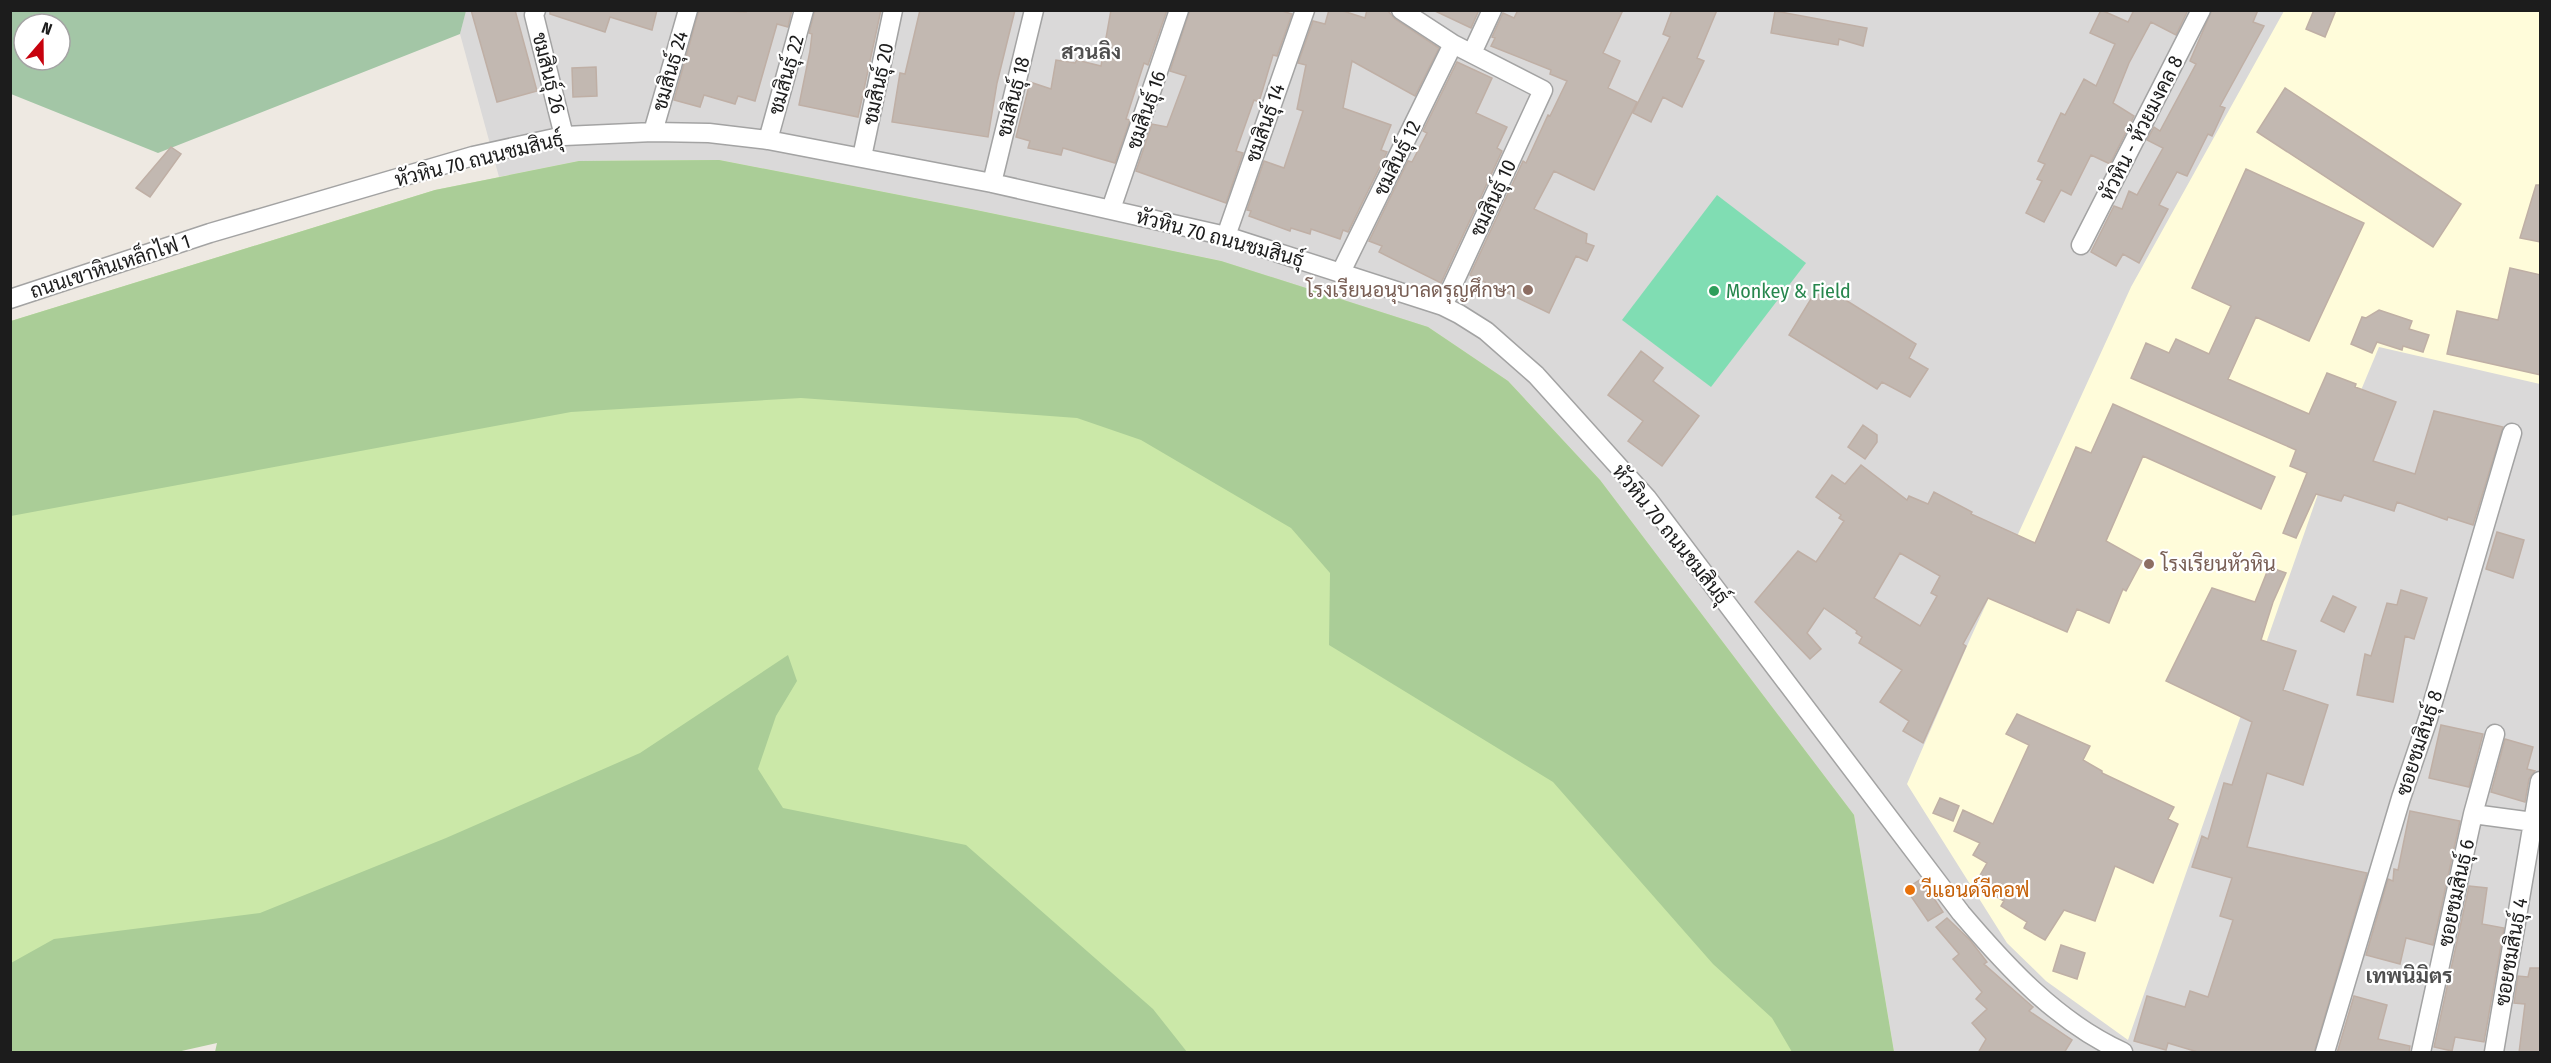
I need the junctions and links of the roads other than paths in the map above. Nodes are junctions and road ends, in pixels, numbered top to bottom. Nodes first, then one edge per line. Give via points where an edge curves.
1 (536, 10) edge
2 (688, 10) edge
3 (804, 10) edge
4 (893, 10) edge
5 (1034, 10) edge
6 (1179, 10) edge
7 (1305, 10) edge
8 (1401, 10) edge
9 (1492, 10) edge
10 (2201, 10) edge
11 (1453, 44) junction
12 (1472, 53) junction
13 (653, 132) junction
14 (564, 136) junction
15 (768, 141) junction
16 (862, 157) junction
17 (993, 183) junction
18 (1112, 209) junction
19 (210, 233) joint
20 (1226, 236) junction
21 (2081, 245) dead end
22 (1341, 272) junction
23 (10, 299) edge
24 (1443, 306) junction
25 (2512, 433) dead end
26 (2495, 734) dead end
27 (2541, 781) edge
28 (2473, 814) junction
29 (2533, 822) junction
30 (2123, 1053) edge
31 (2325, 1053) edge
32 (2421, 1053) edge
33 (2494, 1053) edge

1 - 14 street, ชมสินธุ์ 26 via 534,15
2 - 13 street, ชมสินธุ์ 24
3 - 15 street, ชมสินธุ์ 22
4 - 16 street, ชมสินธุ์ 20
5 - 17 street, ชมสินธุ์ 18
6 - 18 street, ชมสินธุ์ 16
7 - 20 street, ชมสินธุ์ 14
8 - 11 street
9 - 12 street
10 - 21 street, หัวหิน - ห้วยมงคล 8
11 - 12 street
11 - 22 street, ชมสินธุ์ 12
12 - 24 street, ชมสินธุ์ 10 via 1543,90
13 - 14 street, หัวหิน 70 ถนนชมสินธุ์
13 - 15 street, หัวหิน 70 ถนนชมสินธุ์ via 710,133
14 - 19 street, หัวหิน 70 ถนนชมสินธุ์ via 474,156
15 - 16 street, หัวหิน 70 ถนนชมสินธุ์
16 - 17 street, หัวหิน 70 ถนนชมสินธุ์
17 - 18 street, หัวหิน 70 ถนนชมสินธุ์
18 - 20 street, หัวหิน 70 ถนนชมสินธุ์
19 - 23 street, ถนนเขาหินเหล็กไฟ 1
20 - 22 street, หัวหิน 70 ถนนชมสินธุ์
22 - 24 street, หัวหิน 70 ถนนชมสินธุ์
24 - 30 street, หัวหิน 70 ถนนชมสินธุ์ via 1486,331 1536,375 1647,498 1961,913 2009,969 2057,1011
25 - 31 street, ซอยชมสินธุ์ 8
26 - 28 street, ซอยชมสินธุ์ 6
27 - 29 street, ซอยชมสินธุ์ 4
28 - 29 street
28 - 32 street, ซอยชมสินธุ์ 6
29 - 33 street, ซอยชมสินธุ์ 4

